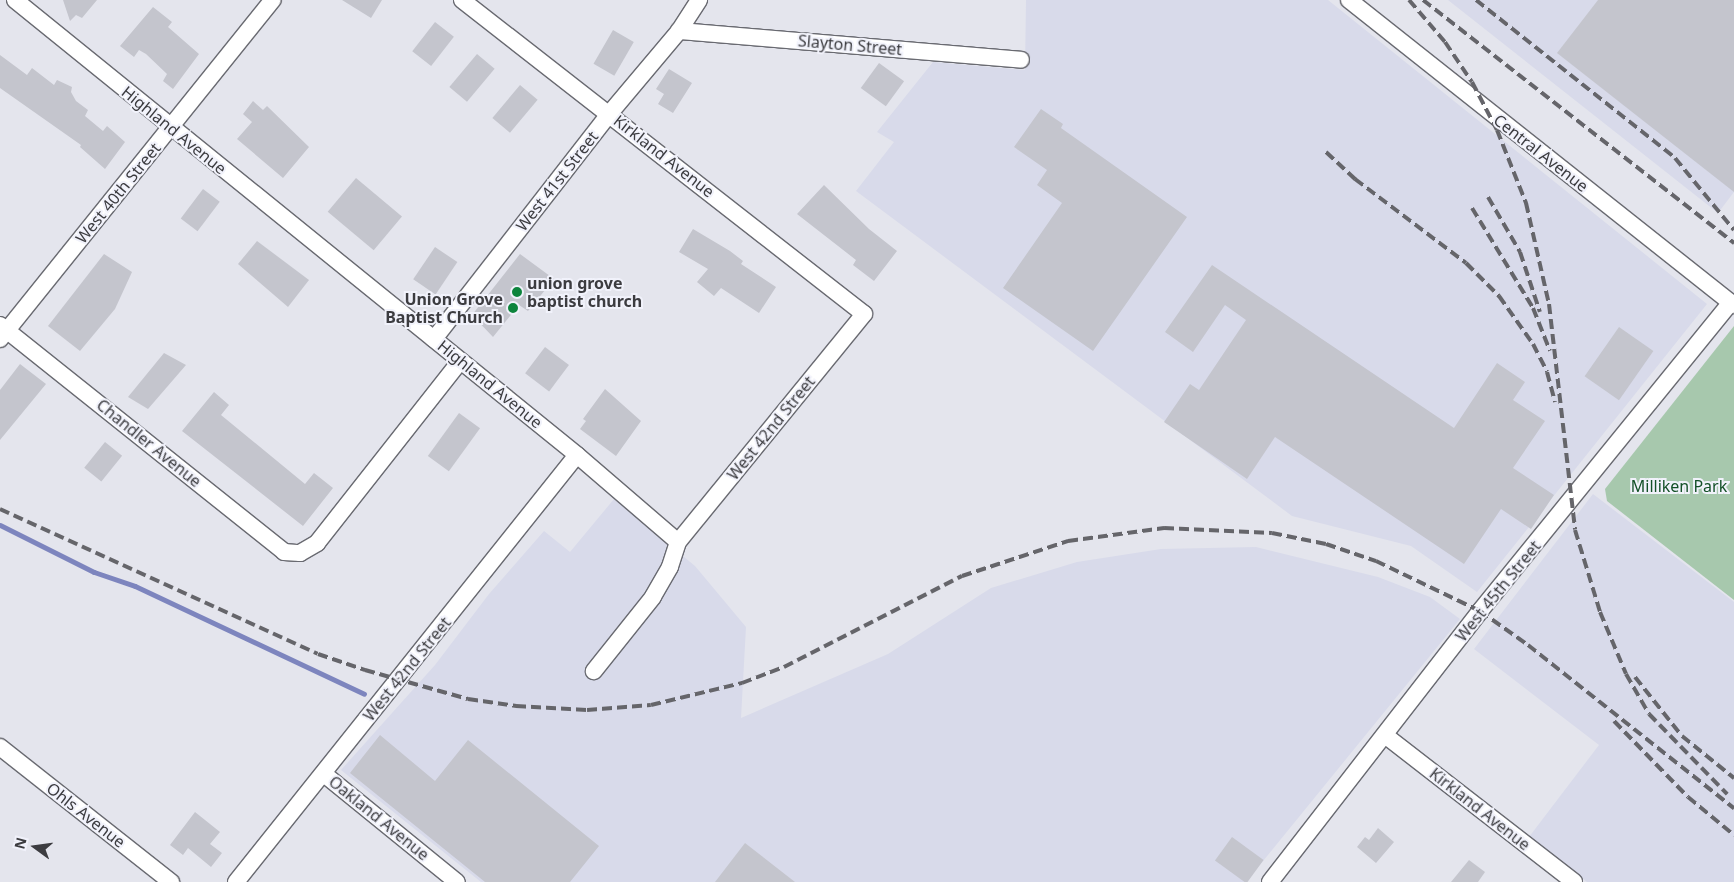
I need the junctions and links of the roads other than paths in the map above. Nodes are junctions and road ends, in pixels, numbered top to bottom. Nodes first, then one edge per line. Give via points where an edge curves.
1 (14, 0) edge
2 (273, 0) edge
3 (462, 0) edge
4 (698, 0) edge
5 (1349, 0) edge
6 (679, 31) junction
7 (1021, 60) dead end
8 (610, 113) junction
9 (171, 128) junction
10 (1732, 304) edge
11 (864, 314) joint
12 (2, 331) edge
13 (434, 339) junction
14 (460, 361) junction
15 (576, 455) junction
16 (678, 542) junction
17 (594, 671) dead end
18 (1386, 736) junction
19 (0, 747) edge
20 (324, 774) junction
21 (172, 882) edge
22 (236, 882) edge
23 (457, 882) edge
24 (1270, 882) edge
25 (1574, 882) edge

1 - 9 street, Highland Avenue
2 - 9 street, West 40th Street
3 - 8 street, Kirkland Avenue
4 - 6 street, West 41st Street
5 - 10 street, Central Avenue
6 - 7 street, Slayton Street
6 - 8 street, West 41st Street
8 - 11 street, Kirkland Avenue
8 - 13 street, West 41st Street
9 - 12 street, West 40th Street
9 - 13 street, Highland Avenue
10 - 18 street, West 45th Street via 1480,611
11 - 16 street, West 42nd Street
12 - 14 street, Chandler Avenue via 284,552 300,553 316,543
13 - 14 street, Highland Avenue
14 - 15 street, Highland Avenue
15 - 16 street, Highland Avenue
15 - 20 street, West 42nd Street
16 - 17 street via 670,567 653,597
18 - 24 street, West 45th Street
18 - 25 street, Kirkland Avenue
19 - 21 street, Ohls Avenue
20 - 22 street, West 42nd Street
20 - 23 street, Oakland Avenue

